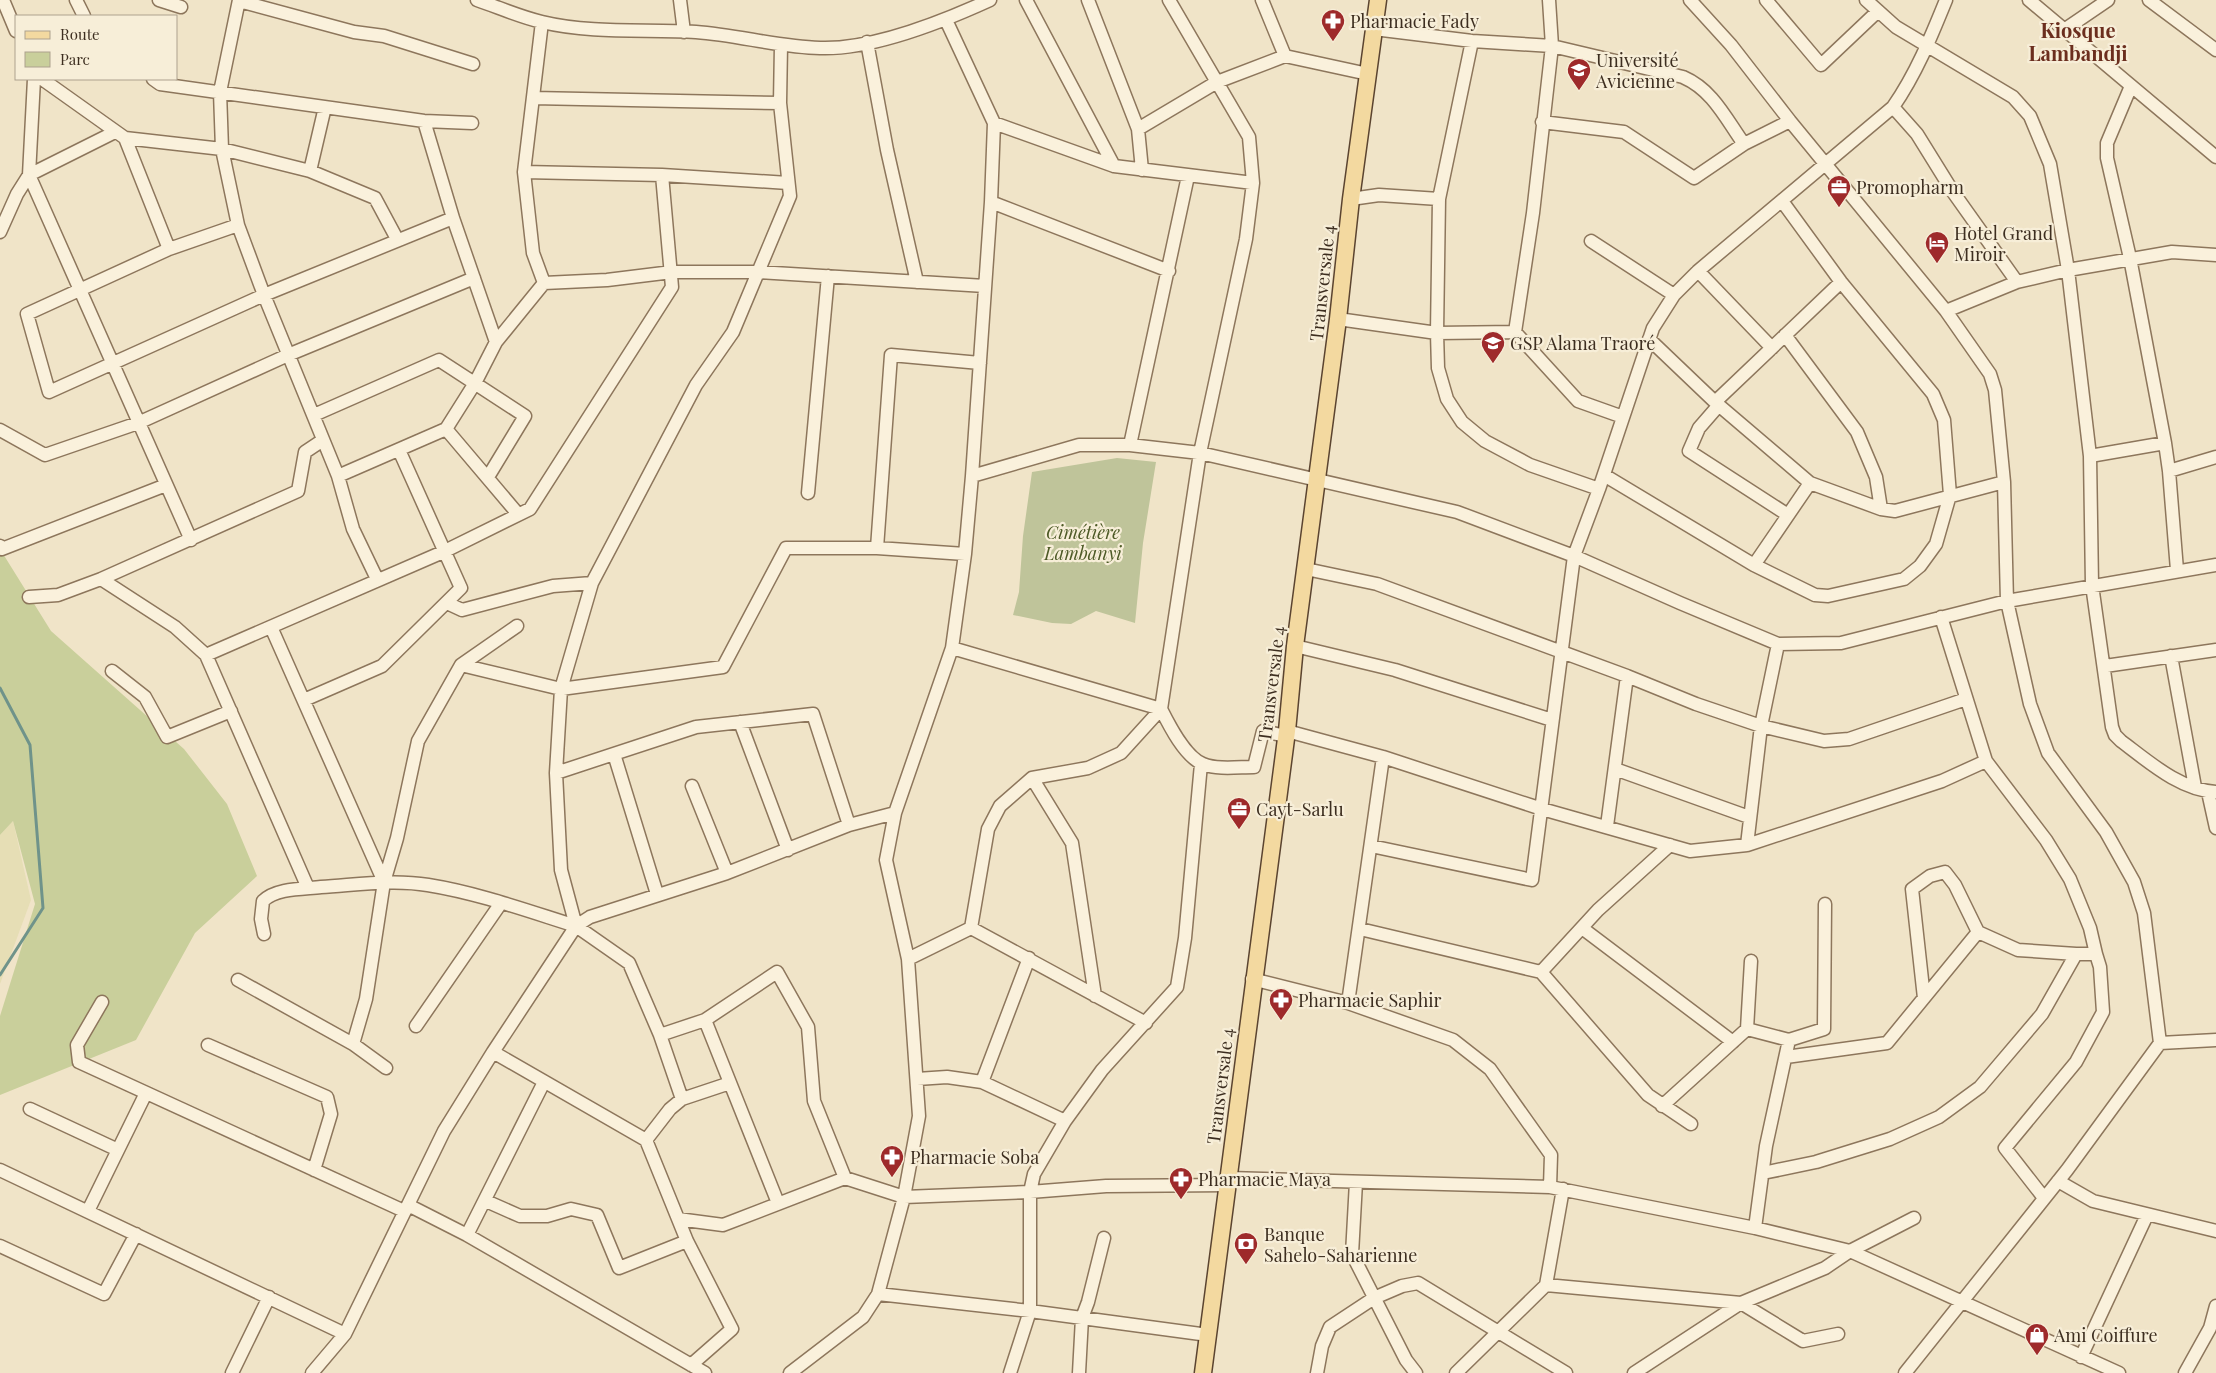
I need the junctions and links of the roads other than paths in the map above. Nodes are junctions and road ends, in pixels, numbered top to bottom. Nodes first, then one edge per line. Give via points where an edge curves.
1 (3, 0) edge
2 (76, 0) edge
3 (158, 0) edge
4 (239, 0) edge
5 (477, 0) edge
6 (680, 0) edge
7 (990, 0) edge
8 (1026, 0) edge
9 (1088, 0) edge
10 (1169, 0) edge
11 (1262, 0) edge
12 (1378, 0) edge
13 (1548, 0) edge
14 (1690, 0) edge
15 (1766, 0) edge
16 (1866, 0) edge
17 (1946, 0) edge
18 (2029, 0) edge
19 (2108, 0) edge
20 (2149, 0) edge
21 (181, 7) dead end
22 (1878, 12) junction
23 (84, 15) edge
24 (946, 20) junction
25 (542, 22) junction
26 (15, 29) edge
27 (1374, 29) junction
28 (2064, 30) junction
29 (684, 32) junction
30 (1472, 40) junction
31 (867, 42) junction
32 (781, 45) junction
33 (1552, 46) junction
34 (1927, 46) junction
35 (2216, 50) edge
36 (1285, 56) junction
37 (473, 64) dead end
38 (1368, 74) junction
39 (34, 80) edge
40 (43, 80) edge
41 (154, 80) edge
42 (1217, 82) junction
43 (2131, 86) junction
44 (220, 92) junction
45 (533, 98) junction
46 (780, 103) junction
47 (325, 107) junction
48 (1893, 107) junction
49 (424, 121) junction
50 (1790, 121) junction
51 (1542, 122) junction
52 (472, 123) dead end
53 (994, 123) junction
54 (1138, 129) junction
55 (120, 135) junction
56 (1744, 144) junction
57 (222, 150) junction
58 (2216, 157) edge
59 (1825, 164) junction
60 (1114, 166) junction
61 (1142, 170) junction
62 (310, 171) junction
63 (524, 172) junction
64 (29, 175) junction
65 (662, 175) junction
66 (1188, 176) junction
67 (788, 183) junction
68 (1252, 183) junction
69 (1351, 199) junction
70 (1439, 199) junction
71 (1782, 201) junction
72 (991, 202) junction
73 (453, 218) junction
74 (238, 225) junction
75 (0, 232) edge
76 (397, 239) junction
77 (1591, 241) dead end
78 (169, 249) junction
79 (2216, 255) edge
80 (2130, 258) junction
81 (2068, 270) junction
82 (1168, 271) junction
83 (1698, 271) junction
84 (672, 272) junction
85 (758, 272) junction
86 (828, 276) junction
87 (474, 278) junction
88 (917, 282) junction
89 (1841, 282) junction
90 (2018, 282) junction
91 (544, 283) junction
92 (985, 286) junction
93 (80, 290) junction
94 (1674, 295) junction
95 (264, 296) junction
96 (1946, 311) junction
97 (1338, 319) junction
98 (1515, 332) junction
99 (1437, 333) junction
100 (1785, 335) junction
101 (1649, 339) junction
102 (496, 342) junction
103 (1772, 348) junction
104 (288, 355) junction
105 (980, 363) junction
106 (112, 364) junction
107 (475, 383) junction
108 (1717, 403) junction
109 (314, 415) junction
110 (1623, 417) junction
111 (138, 423) junction
112 (446, 429) junction
113 (0, 430) edge
114 (323, 440) junction
115 (2165, 443) junction
116 (1130, 445) junction
117 (399, 450) junction
118 (1200, 454) junction
119 (2090, 456) junction
120 (2216, 457) edge
121 (2169, 471) junction
122 (1604, 475) junction
123 (338, 476) junction
124 (972, 476) junction
125 (488, 477) junction
126 (1317, 480) junction
127 (2004, 482) junction
128 (1810, 483) junction
129 (166, 485) junction
130 (1599, 490) junction
131 (808, 493) dead end
132 (1950, 495) junction
133 (1881, 509) junction
134 (518, 514) junction
135 (1788, 515) junction
136 (191, 540) junction
137 (0, 546) edge
138 (877, 548) junction
139 (443, 552) junction
140 (965, 554) junction
141 (1574, 556) junction
142 (1754, 565) junction
143 (2216, 565) edge
144 (1306, 569) junction
145 (2177, 570) junction
146 (102, 579) junction
147 (377, 579) junction
148 (592, 583) junction
149 (2092, 585) junction
150 (29, 597) dead end
151 (2007, 601) junction
152 (447, 603) junction
153 (1940, 617) junction
154 (517, 626) dead end
155 (271, 627) junction
156 (1778, 644) junction
157 (1295, 646) junction
158 (952, 648) junction
159 (2216, 650) edge
160 (1563, 652) junction
161 (206, 656) junction
162 (2171, 656) junction
163 (461, 666) junction
164 (2105, 666) junction
165 (112, 671) dead end
166 (1627, 676) junction
167 (561, 689) junction
168 (1966, 699) junction
169 (304, 700) junction
170 (1161, 709) junction
171 (231, 712) junction
172 (1552, 720) junction
173 (740, 722) junction
174 (1761, 726) junction
175 (1286, 733) junction
176 (614, 754) junction
177 (1383, 757) junction
178 (1986, 761) junction
179 (1201, 764) junction
180 (1615, 769) junction
181 (556, 773) junction
182 (1032, 778) junction
183 (692, 786) dead end
184 (2195, 787) junction
185 (2212, 792) edge
186 (1542, 809) junction
187 (895, 813) junction
188 (1750, 816) junction
189 (849, 826) junction
190 (1608, 826) junction
191 (2216, 828) edge
192 (1670, 845) junction
193 (1747, 845) junction
194 (1371, 846) junction
195 (788, 850) junction
196 (727, 872) junction
197 (384, 882) junction
198 (308, 888) junction
199 (657, 894) junction
200 (501, 903) junction
201 (1825, 904) dead end
202 (576, 926) junction
203 (971, 928) junction
204 (1582, 928) junction
205 (1360, 929) junction
206 (1978, 932) junction
207 (264, 934) dead end
208 (2076, 954) junction
209 (2096, 954) junction
210 (1029, 958) junction
211 (908, 959) junction
212 (1751, 961) dead end
213 (1541, 972) junction
214 (238, 980) dead end
215 (1252, 980) junction
216 (1095, 996) junction
217 (1924, 998) junction
218 (102, 1002) dead end
219 (1348, 1003) junction
220 (705, 1020) junction
221 (1146, 1023) junction
222 (416, 1026) dead end
223 (1747, 1029) junction
224 (660, 1035) junction
225 (1789, 1040) junction
226 (2216, 1040) edge
227 (1733, 1042) junction
228 (2160, 1043) junction
229 (353, 1044) junction
230 (208, 1045) dead end
231 (492, 1052) junction
232 (1786, 1057) junction
233 (386, 1068) dead end
234 (917, 1079) junction
235 (544, 1082) junction
236 (982, 1082) junction
237 (730, 1083) junction
238 (146, 1093) junction
239 (682, 1099) junction
240 (1662, 1106) junction
241 (30, 1109) dead end
242 (1065, 1121) junction
243 (1690, 1124) dead end
244 (646, 1140) junction
245 (118, 1150) junction
246 (0, 1170) edge
247 (314, 1170) junction
248 (1763, 1173) junction
249 (845, 1178) junction
250 (2058, 1181) junction
251 (1228, 1182) junction
252 (1356, 1182) junction
253 (1557, 1188) junction
254 (1030, 1192) junction
255 (904, 1197) junction
256 (2044, 1198) junction
257 (486, 1200) junction
258 (778, 1203) junction
259 (406, 1208) junction
260 (88, 1211) junction
261 (2147, 1215) junction
262 (1914, 1218) dead end
263 (678, 1219) junction
264 (1755, 1228) junction
265 (2216, 1231) edge
266 (136, 1234) junction
267 (468, 1235) junction
268 (1104, 1238) dead end
269 (687, 1242) junction
270 (0, 1246) edge
271 (1850, 1250) junction
272 (1546, 1285) junction
273 (878, 1294) junction
274 (269, 1298) junction
275 (1374, 1298) junction
276 (1962, 1300) junction
277 (1742, 1303) junction
278 (2216, 1306) edge
279 (1030, 1311) junction
280 (1082, 1318) junction
281 (1499, 1333) junction
282 (345, 1334) junction
283 (1838, 1334) dead end
284 (1208, 1335) junction
285 (2081, 1357) junction
286 (691, 1365) junction
287 (232, 1373) edge
288 (312, 1373) edge
289 (705, 1373) edge
290 (790, 1373) edge
291 (1010, 1373) edge
292 (1079, 1373) edge
293 (1203, 1373) edge
294 (1317, 1373) edge
295 (1416, 1373) edge
296 (1456, 1373) edge
297 (1566, 1373) edge
298 (1634, 1373) edge
299 (1906, 1373) edge
300 (2120, 1373) edge
301 (2185, 1373) edge

1 - 26 street
2 - 23 street
3 - 21 street
4 - 37 street via 354,32 384,36
4 - 44 street
5 - 25 street
6 - 29 street
7 - 24 street
8 - 60 street
9 - 54 street
10 - 42 street
11 - 36 street
12 - 27 main road, Transversale 4
13 - 33 street
14 - 50 street via 1731,45
15 - 22 street via 1821,65
16 - 22 street
17 - 34 street
18 - 28 street
19 - 28 street
20 - 35 street
22 - 34 street
24 - 31 street
24 - 53 street
25 - 29 street via 617,31
25 - 45 street
27 - 30 street
27 - 38 main road, Transversale 4
28 - 43 street
29 - 32 street
30 - 33 street
30 - 70 street
31 - 32 street via 822,48
31 - 88 street
32 - 46 street
33 - 51 street
33 - 56 street via 1684,77 1697,83 1709,94
34 - 48 street via 1908,86
34 - 81 street via 2013,97 2030,116 2050,164
36 - 38 street
36 - 42 street
38 - 69 main road, Transversale 4
39 - 64 street
40 - 55 street
41 - 44 street via 160,84
42 - 54 street
42 - 68 street via 1249,137
43 - 58 street
43 - 80 street via 2107,144 2107,158
44 - 47 street
44 - 57 street
45 - 46 street
45 - 63 street
46 - 67 street
47 - 49 street
47 - 62 street
48 - 59 street
48 - 90 street via 1917,134 1953,192
49 - 52 street
49 - 73 street
50 - 56 street
50 - 59 street
51 - 56 street via 1624,132 1694,178
51 - 98 street via 1533,213
53 - 60 street
53 - 72 street
54 - 61 street
55 - 57 street
55 - 64 street
55 - 78 street
57 - 62 street
57 - 74 street
59 - 71 street
59 - 96 street
60 - 61 street
61 - 66 street
62 - 76 street via 375,198
63 - 65 street
63 - 91 street via 533,252
64 - 75 street
64 - 93 street
65 - 67 street
65 - 84 street
66 - 68 street
66 - 82 street
67 - 85 street via 790,196
68 - 118 street via 1246,239
69 - 70 street via 1379,196
69 - 97 main road, Transversale 4
70 - 99 street
71 - 83 street
71 - 89 street
72 - 82 street
72 - 92 street
73 - 76 street
73 - 87 street
74 - 78 street
74 - 95 street
76 - 95 street
77 - 94 street
78 - 93 street
79 - 80 street via 2172,252
80 - 81 street
80 - 115 street
81 - 90 street
81 - 119 street
82 - 116 street
83 - 94 street
83 - 103 street
84 - 85 street
84 - 91 street
84 - 134 street via 672,287 530,509
85 - 86 street
85 - 148 street via 733,332 696,385
86 - 88 street
86 - 131 street
87 - 102 street
87 - 104 street
88 - 92 street
89 - 100 street
89 - 132 street via 1933,394 1944,420
90 - 96 street
91 - 102 street
92 - 105 street
93 - 106 street
93 - 106 street via 27,314 49,392
94 - 101 street
95 - 104 street
95 - 106 street
96 - 127 street via 1990,374 1995,390
97 - 99 street
97 - 126 main road, Transversale 4
98 - 99 street
98 - 110 street via 1578,401
99 - 130 street via 1438,368 1447,399 1462,422 1485,441 1530,465
100 - 103 street
100 - 133 street via 1857,432 1876,477
101 - 108 street
101 - 110 street
102 - 107 street
103 - 108 street
104 - 109 street
104 - 111 street
105 - 124 street
105 - 138 street via 891,355
106 - 111 street
107 - 109 street via 439,360
107 - 112 street
107 - 125 street via 525,416
108 - 128 street
108 - 135 street via 1699,428 1689,451
109 - 114 street
110 - 122 street
111 - 113 street via 45,455
111 - 129 street
112 - 117 street
112 - 125 street
114 - 123 street
114 - 136 street via 305,452 298,491
115 - 119 street
115 - 121 street
116 - 118 street
116 - 124 street via 1079,445
117 - 123 street
117 - 139 street
118 - 126 street
118 - 170 street
119 - 149 street
120 - 121 street
121 - 145 street
122 - 130 street
122 - 142 street
123 - 147 street via 353,529
124 - 140 street
125 - 134 street
126 - 141 street via 1457,512
126 - 144 main road, Transversale 4
127 - 132 street
127 - 151 street
128 - 133 street
128 - 135 street
129 - 136 street
129 - 137 street via 2,549
130 - 141 street
132 - 133 street via 1895,511
132 - 142 street via 1936,544 1920,566 1904,579 1828,596 1816,594
134 - 139 street
135 - 142 street
136 - 146 street
138 - 140 street
138 - 167 street via 786,548 723,666
139 - 147 street
139 - 152 street via 461,588
140 - 158 street
141 - 156 street
141 - 160 street
143 - 145 street
144 - 157 main road, Transversale 4
144 - 160 street via 1377,584
145 - 149 street
146 - 150 street via 58,595
146 - 161 street via 175,627
147 - 155 street
148 - 152 street via 554,586 462,610
148 - 167 street
149 - 151 street
149 - 164 street
151 - 153 street
151 - 228 street via 2030,704 2048,753 2106,832 2134,882 2144,913
152 - 169 street via 382,666
153 - 156 street via 1841,643
153 - 168 street
154 - 163 street
155 - 161 street
155 - 169 street
156 - 174 street
157 - 172 street via 1395,670
157 - 175 main road, Transversale 4
158 - 170 street
158 - 187 street
159 - 162 street
160 - 166 street
160 - 172 street
161 - 171 street
162 - 164 street
162 - 184 street
163 - 167 street
163 - 197 street via 418,741 398,838
164 - 184 street via 2115,735 2168,776
165 - 171 street via 146,697 167,738
166 - 174 street
166 - 180 street
167 - 181 street
168 - 174 street via 1849,739 1824,741
168 - 178 street
169 - 197 street
170 - 179 street via 1177,740
170 - 182 street via 1121,753 1088,768
171 - 198 street
172 - 186 street
173 - 176 street via 696,727
173 - 189 street via 813,714
173 - 195 street
174 - 188 street
175 - 177 street
175 - 179 street via 1263,731 1254,767
175 - 215 main road, Transversale 4
176 - 181 street
176 - 199 street
177 - 186 street
177 - 194 street
178 - 193 street via 1942,781
178 - 209 street via 2046,840 2070,880 2090,928
179 - 221 street via 1185,938 1176,987
180 - 188 street
180 - 190 street
181 - 202 street via 561,870
182 - 203 street via 1000,806 988,829
182 - 216 street via 1072,843
183 - 196 street
184 - 185 street
185 - 191 street
186 - 190 street
186 - 194 street via 1532,880
187 - 189 street
187 - 211 street via 886,860
188 - 193 street
189 - 195 street
190 - 192 street
192 - 193 street via 1690,852
192 - 204 street
194 - 205 street
195 - 196 street
196 - 199 street
197 - 198 street
197 - 200 street via 428,885
197 - 229 street via 366,999
198 - 207 street via 270,894 263,901 261,919
199 - 202 street via 590,917
200 - 202 street
200 - 222 street
201 - 225 street via 1824,1029
202 - 224 street via 630,963
202 - 231 street
203 - 210 street
203 - 211 street
204 - 213 street
204 - 227 street
205 - 213 street
205 - 219 street
206 - 208 street via 2018,950
206 - 217 street
206 - 217 street via 1945,872 1930,876 1912,889
208 - 209 street
208 - 248 street via 2042,1014 1980,1087 1939,1117 1890,1139 1816,1162
209 - 256 street via 2103,1012 2076,1062 2005,1148
210 - 216 street
210 - 236 street
211 - 234 street
212 - 223 street
213 - 240 street via 1648,1095
214 - 229 street
215 - 219 street
215 - 251 main road, Transversale 4
216 - 221 street
217 - 232 street via 1887,1042
218 - 238 street via 77,1045 79,1062
219 - 253 street via 1454,1040 1490,1068 1551,1156
220 - 224 street
220 - 237 street
220 - 249 street via 777,972 808,1027 814,1101
221 - 242 street via 1102,1070
223 - 225 street
223 - 227 street
224 - 239 street
225 - 232 street
226 - 228 street
227 - 240 street
228 - 250 street
229 - 233 street
230 - 247 street via 327,1097 331,1114
231 - 235 street
231 - 259 street via 444,1131
232 - 248 street
234 - 236 street via 946,1077
234 - 255 street via 919,1116
235 - 244 street
235 - 257 street
236 - 242 street
237 - 239 street
237 - 258 street
238 - 245 street
238 - 247 street
239 - 244 street
240 - 243 street
241 - 245 street
242 - 254 street via 1034,1174
244 - 263 street
245 - 260 street
246 - 260 street
247 - 259 street
248 - 264 street
249 - 255 street
249 - 258 street
250 - 256 street
250 - 261 street via 2093,1200
251 - 252 street
251 - 254 street
251 - 284 main road, Transversale 4
252 - 253 street
252 - 275 street via 1352,1254
253 - 264 street
253 - 272 street
254 - 255 street
254 - 279 street
255 - 273 street
256 - 276 street
257 - 267 street
257 - 269 street via 520,1216 547,1216 571,1209 597,1215 619,1268
258 - 263 street via 723,1225
259 - 267 street
259 - 282 street
260 - 266 street
261 - 265 street
261 - 285 street
262 - 271 street
263 - 269 street
264 - 271 street
266 - 270 street via 104,1294
266 - 274 street
267 - 286 street
268 - 280 street
269 - 286 street via 732,1329
271 - 276 street
271 - 277 street via 1825,1268
272 - 277 street
272 - 281 street
273 - 279 street
273 - 290 street via 862,1317
274 - 282 street
274 - 287 street
275 - 281 street via 1418,1283
275 - 294 street via 1330,1327 1322,1346
275 - 295 street
276 - 285 street
276 - 299 street
277 - 283 street via 1803,1341
277 - 298 street
278 - 301 street via 2210,1328
279 - 280 street
279 - 291 street
280 - 284 street
280 - 292 street
281 - 296 street
281 - 297 street
282 - 288 street
284 - 293 main road, Transversale 4
285 - 300 street
286 - 289 street

